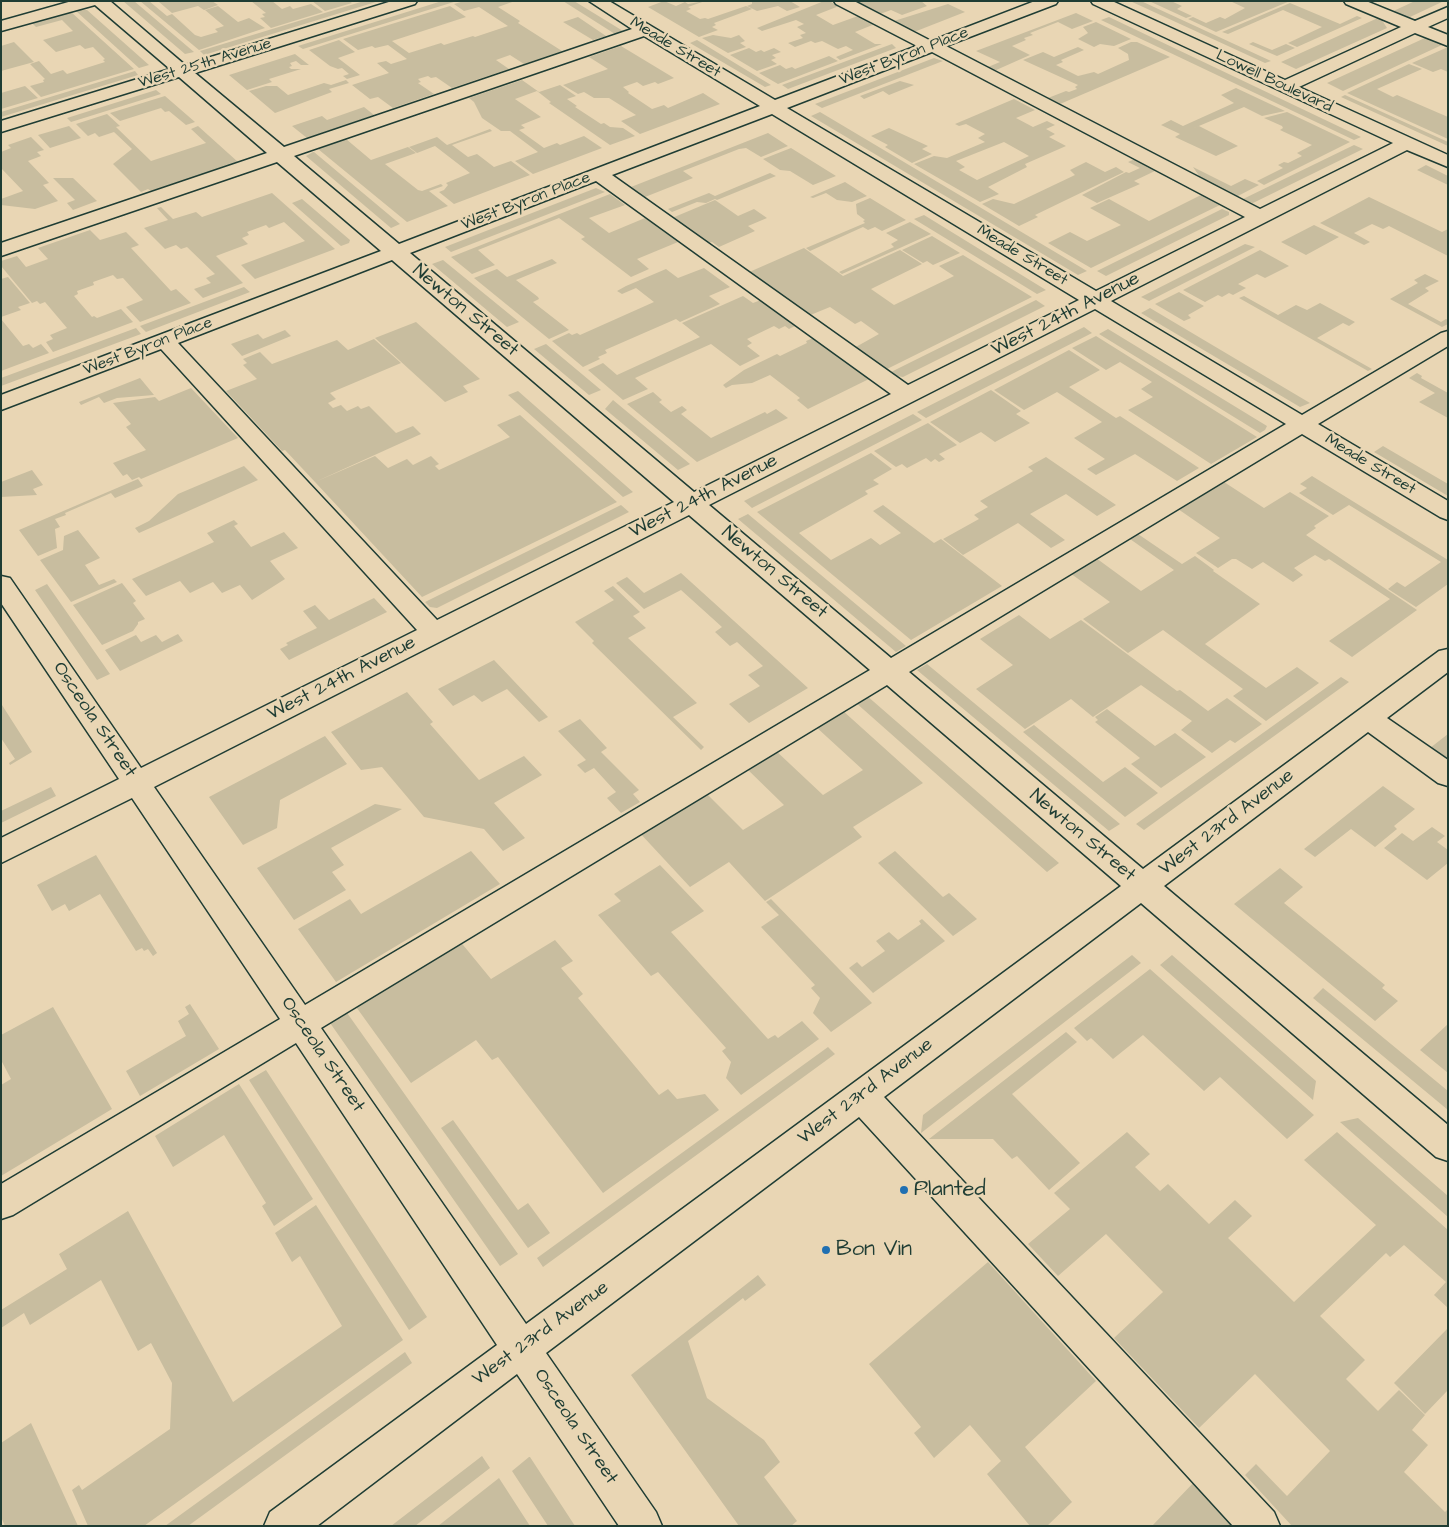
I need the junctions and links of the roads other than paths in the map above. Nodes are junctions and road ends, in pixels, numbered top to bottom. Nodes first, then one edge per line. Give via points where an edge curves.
1 (90, 1) edge
2 (100, 1) edge
3 (409, 1) edge
4 (597, 1) edge
5 (842, 1) edge
6 (1050, 1) edge
7 (1099, 1) edge
8 (1352, 1) edge
9 (1448, 12) edge
10 (1, 26) edge
11 (1414, 27) junction
12 (645, 30) junction
13 (1448, 41) edge
14 (931, 47) junction
15 (182, 71) junction
16 (1284, 87) junction
17 (774, 107) junction
18 (1, 127) edge
19 (1407, 144) junction
20 (280, 154) junction
21 (1448, 162) edge
22 (598, 174) junction
23 (1260, 217) junction
24 (1, 250) edge
25 (395, 252) junction
26 (1095, 300) junction
27 (1448, 337) edge
28 (164, 340) junction
29 (907, 395) junction
30 (1, 403) edge
31 (1302, 424) junction
32 (692, 504) junction
33 (1448, 512) edge
34 (4, 591) edge
35 (434, 633) junction
36 (1448, 658) edge
37 (889, 671) junction
38 (1366, 718) junction
39 (1448, 775) edge
40 (137, 783) junction
41 (1, 851) edge
42 (1142, 886) junction
43 (300, 1024) junction
44 (861, 1096) junction
45 (1448, 1146) edge
46 (1, 1203) edge
47 (522, 1348) junction
48 (284, 1526) edge
49 (642, 1526) edge
50 (1260, 1526) edge

1 - 10 street
2 - 15 street, Newton Street
3 - 15 street, West 25th Avenue
4 - 12 street, Meade Street
5 - 14 street
6 - 14 street, West Byron Place
7 - 16 street, Lowell Boulevard
8 - 11 street
9 - 11 street
11 - 13 street
11 - 16 street
12 - 17 street, Meade Street
12 - 20 street
14 - 17 street, West Byron Place
14 - 23 street
15 - 18 street, West 25th Avenue
15 - 20 street, Newton Street
16 - 19 street, Lowell Boulevard
17 - 22 street, West Byron Place
17 - 26 street, Meade Street
19 - 21 street, Lowell Boulevard
19 - 23 street, West 24th Avenue
20 - 24 street
20 - 25 street, Newton Street
22 - 25 street, West Byron Place
22 - 29 street
23 - 26 street, West 24th Avenue
25 - 28 street, West Byron Place
25 - 32 street, Newton Street
26 - 29 street, West 24th Avenue
26 - 31 street, Meade Street
27 - 31 street
28 - 30 street, West Byron Place
28 - 35 street
29 - 32 street, West 24th Avenue
31 - 33 street, Meade Street
31 - 37 street
32 - 35 street, West 24th Avenue
32 - 37 street, Newton Street
34 - 40 street, Osceola Street
35 - 40 street, West 24th Avenue
36 - 38 street, West 23rd Avenue
37 - 42 street, Newton Street
37 - 43 street
38 - 39 street
38 - 42 street, West 23rd Avenue
40 - 41 street, West 24th Avenue
40 - 43 street, Osceola Street
42 - 44 street, West 23rd Avenue
42 - 45 street, Newton Street
43 - 46 street
43 - 47 street, Osceola Street
44 - 47 street, West 23rd Avenue
44 - 50 street
47 - 48 street, West 23rd Avenue
47 - 49 street, Osceola Street

